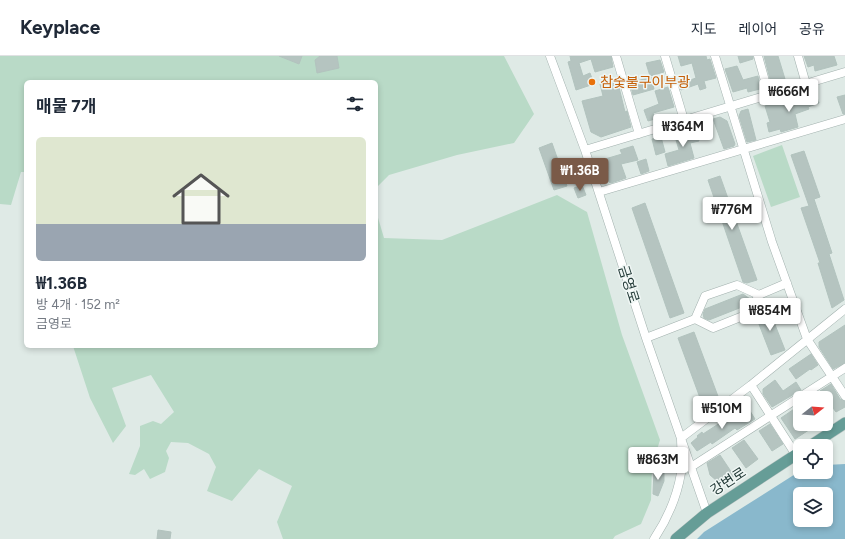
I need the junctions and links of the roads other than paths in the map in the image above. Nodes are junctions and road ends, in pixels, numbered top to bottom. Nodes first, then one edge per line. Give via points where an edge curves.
1 (550, 56) edge
2 (616, 56) edge
3 (665, 56) edge
4 (715, 56) edge
5 (758, 56) edge
6 (798, 56) edge
7 (845, 72) edge
8 (806, 84) junction
9 (769, 95) junction
10 (730, 106) junction
11 (845, 119) edge
12 (684, 120) junction
13 (639, 134) junction
14 (585, 150) junction
15 (743, 150) junction
16 (599, 192) junction
17 (787, 283) junction
18 (759, 294) junction
19 (845, 309) edge
20 (695, 319) junction
21 (646, 338) junction
22 (807, 340) junction
23 (845, 368) edge
24 (832, 376) junction
25 (751, 385) junction
26 (845, 396) edge
27 (772, 416) junction
28 (845, 422) edge
29 (681, 438) junction
30 (820, 439) edge
31 (793, 447) edge
32 (793, 457) edge
33 (692, 467) junction
34 (707, 513) junction
35 (654, 539) edge
36 (676, 539) edge

1 - 14 street, 금영로
2 - 13 street
3 - 12 street
4 - 10 street
5 - 9 street
6 - 8 street
7 - 8 street
8 - 9 street
9 - 10 street
10 - 12 street
10 - 15 street
11 - 15 street
12 - 13 street
13 - 14 street
14 - 16 street, 금영로
15 - 16 street
15 - 17 street
16 - 21 street, 금영로
17 - 18 street
17 - 22 street
18 - 20 street via 748,314 742,317 713,328
18 - 20 street via 737,285 705,296
19 - 22 street
20 - 21 street
21 - 29 street, 금영로
22 - 24 street
22 - 25 street
23 - 24 street
24 - 26 street
24 - 27 street
25 - 27 street
25 - 29 street
27 - 31 street
27 - 33 street
28 - 30 main road
29 - 33 street, 금영로
29 - 35 street via 681,472 671,511
32 - 34 main road, 강변로
33 - 34 street, 금영로
34 - 36 main road, 강변로

